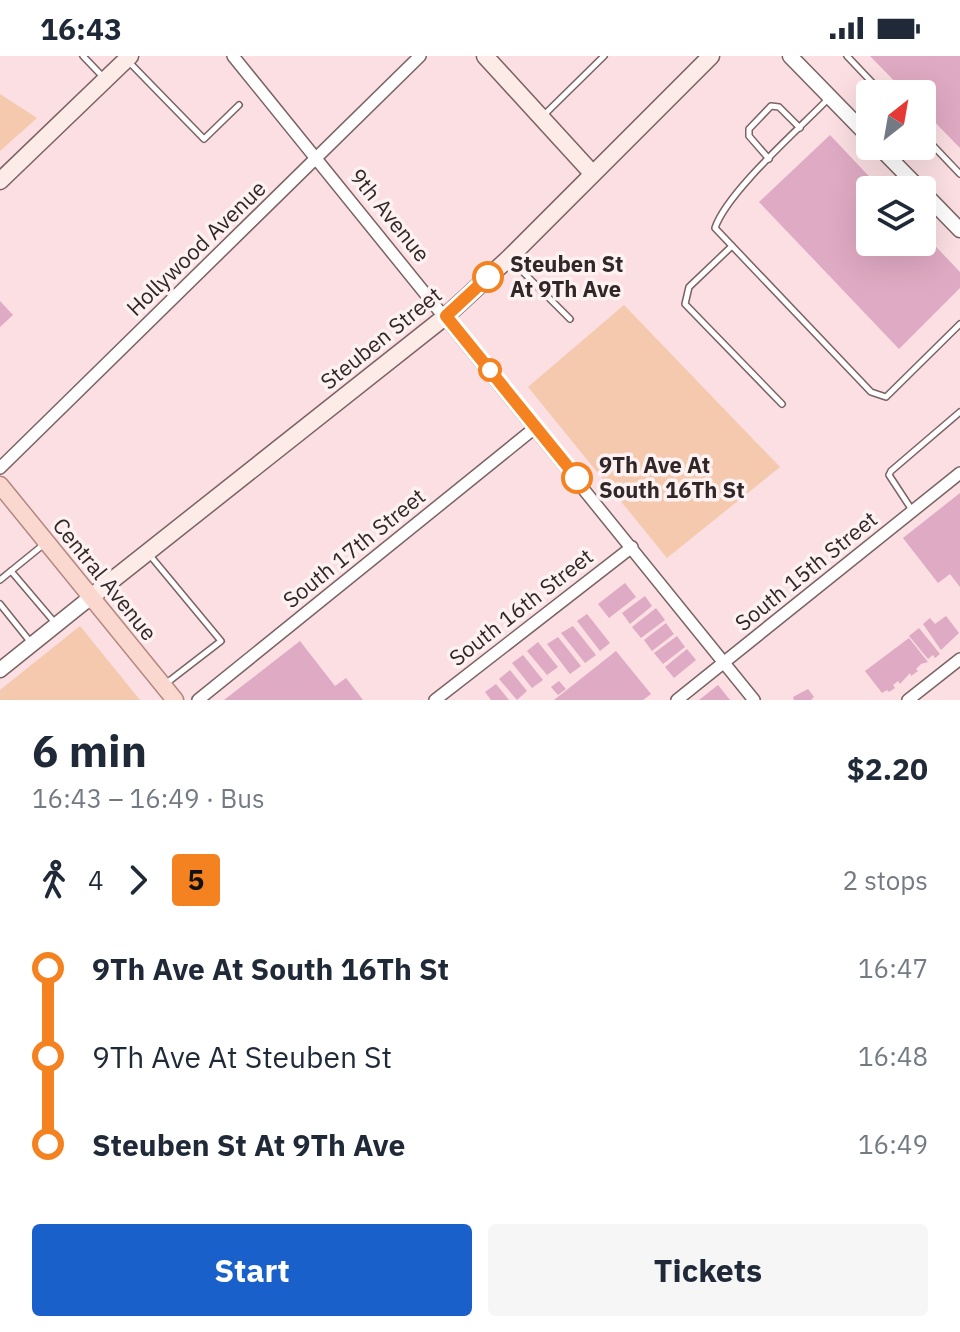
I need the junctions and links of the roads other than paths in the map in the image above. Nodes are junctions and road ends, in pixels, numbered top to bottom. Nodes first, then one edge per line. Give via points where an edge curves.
1 (84, 56) edge
2 (233, 56) edge
3 (420, 56) edge
4 (485, 56) edge
5 (604, 56) edge
6 (711, 56) edge
7 (847, 56) edge
8 (128, 58) edge
9 (797, 58) edge
10 (105, 79) junction
11 (870, 80) edge
12 (830, 97) junction
13 (239, 105) dead end
14 (541, 118) junction
15 (856, 124) edge
16 (800, 128) junction
17 (936, 149) edge
18 (316, 157) junction
19 (769, 159) junction
20 (891, 160) edge
21 (592, 173) junction
22 (960, 174) edge
23 (907, 176) edge
24 (0, 181) edge
25 (936, 206) edge
26 (960, 230) edge
27 (732, 246) junction
28 (509, 258) junction
29 (446, 316) junction
30 (570, 319) dead end
31 (960, 324) edge
32 (782, 404) dead end
33 (960, 412) edge
34 (536, 427) junction
35 (0, 468) edge
36 (960, 473) edge
37 (0, 485) edge
38 (913, 510) junction
39 (46, 542) junction
40 (632, 547) junction
41 (147, 553) junction
42 (11, 571) junction
43 (0, 580) edge
44 (91, 597) junction
45 (0, 604) edge
46 (56, 625) junction
47 (32, 644) junction
48 (960, 659) edge
49 (725, 662) junction
50 (0, 670) edge
51 (164, 685) junction
52 (175, 700) edge
53 (198, 700) edge
54 (435, 700) edge
55 (677, 700) edge
56 (754, 700) edge
57 (908, 700) edge

1 - 10 lane
2 - 18 street, 9th Avenue
3 - 18 street, Hollywood Avenue
4 - 14 main road
5 - 14 lane
6 - 21 main road, Steuben Street
7 - 11 lane
8 - 10 main road
8 - 13 lane via 204,139
9 - 12 street
10 - 24 main road
12 - 15 street
12 - 16 lane
14 - 21 main road
16 - 19 lane
16 - 19 lane via 779,107 771,106 749,129
17 - 22 lane
18 - 29 street, 9th Avenue
18 - 35 street, Hollywood Avenue
19 - 27 lane via 719,216 715,228
20 - 23 street
21 - 28 main road, Steuben Street
25 - 26 street
27 - 31 lane via 871,392 886,397
27 - 32 lane via 689,287 685,304
28 - 29 main road, Steuben Street
28 - 30 lane
29 - 34 street, 9th Avenue
29 - 41 main road, Steuben Street
33 - 38 lane via 889,475
34 - 40 street, 9th Avenue
34 - 53 street, South 17th Street
36 - 38 street, South 15th Street
37 - 39 main road, Central Avenue
38 - 49 street, South 15th Street
39 - 42 lane
39 - 44 main road, Central Avenue
40 - 49 street, 9th Avenue
40 - 54 street, South 16th Street
41 - 44 main road, Steuben Street
41 - 51 lane via 221,641
42 - 43 lane
42 - 46 lane
44 - 46 street
44 - 51 main road, Central Avenue
45 - 47 lane
46 - 47 street
47 - 50 street
48 - 57 street
49 - 55 street, South 15th Street
49 - 56 street, 9th Avenue
51 - 52 main road, Central Avenue

